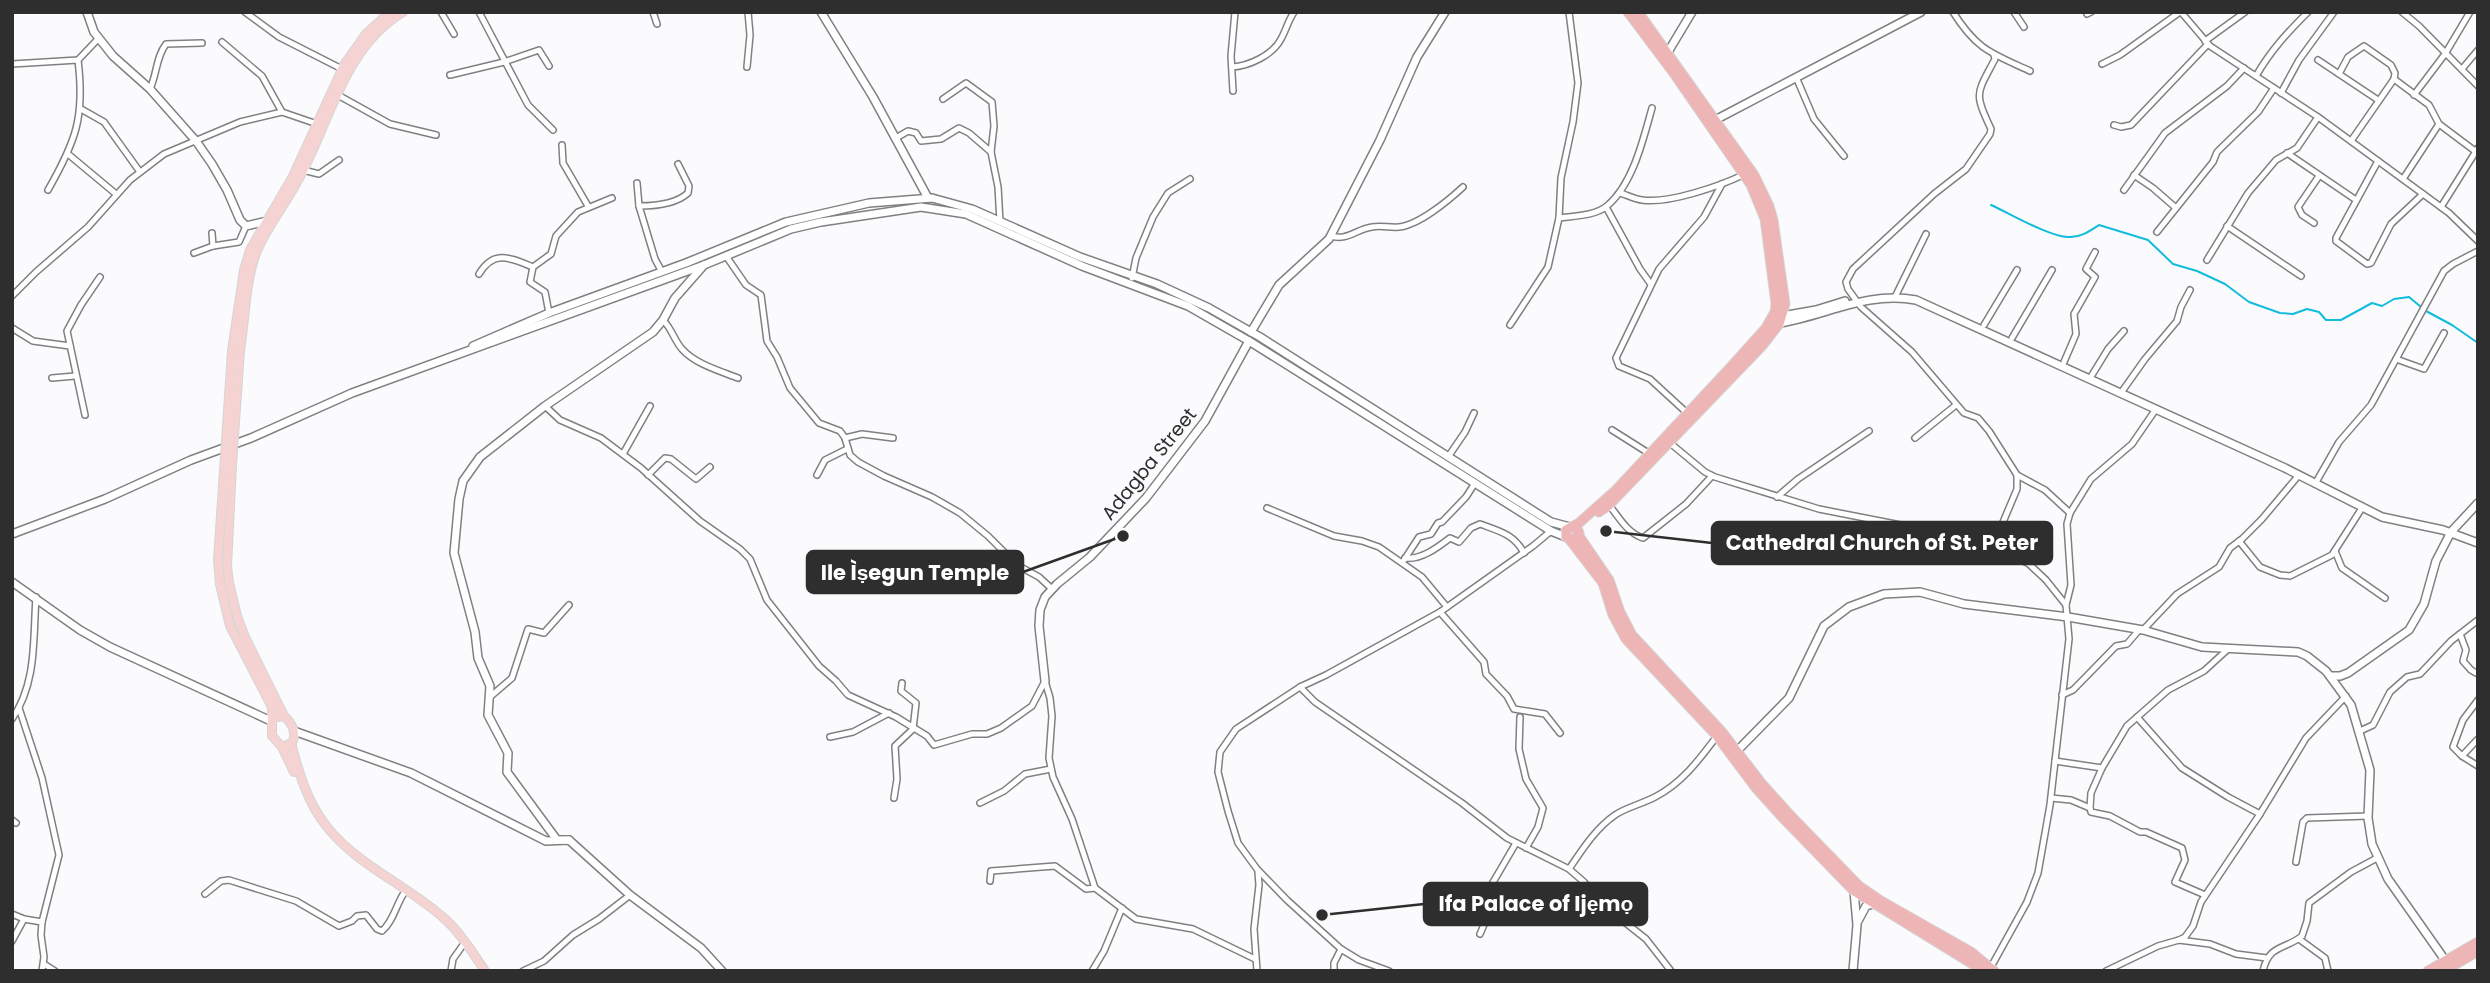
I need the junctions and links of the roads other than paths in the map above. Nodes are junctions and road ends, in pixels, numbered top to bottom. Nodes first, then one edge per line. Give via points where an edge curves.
1 (87, 12) edge
2 (245, 12) edge
3 (390, 12) edge
4 (403, 12) edge
5 (441, 12) edge
6 (479, 12) edge
7 (653, 12) edge
8 (748, 12) edge
9 (821, 12) edge
10 (1235, 12) edge
11 (1294, 12) edge
12 (1445, 12) edge
13 (1569, 12) edge
14 (1628, 12) edge
15 (1638, 12) edge
16 (1692, 12) edge
17 (1921, 12) edge
18 (1953, 12) edge
19 (2014, 12) edge
20 (2180, 12) edge
21 (2245, 12) edge
22 (2308, 12) edge
23 (2334, 12) edge
24 (2402, 12) edge
25 (2473, 13) edge
26 (657, 24) dead end
27 (2024, 27) dead end
28 (453, 34) dead end
29 (98, 39) junction
30 (222, 42) dead end
31 (2207, 42) junction
32 (202, 43) dead end
33 (2478, 50) edge
34 (1668, 52) junction
35 (2445, 54) junction
36 (1994, 55) junction
37 (78, 60) junction
38 (2318, 60) dead end
39 (505, 62) junction
40 (12, 64) edge
41 (2102, 64) dead end
42 (549, 66) dead end
43 (747, 67) dead end
44 (1232, 67) junction
45 (2244, 68) junction
46 (342, 69) junction
47 (2462, 69) junction
48 (2030, 71) dead end
49 (2339, 74) junction
50 (450, 75) dead end
51 (2256, 76) junction
52 (1796, 77) junction
53 (2394, 79) junction
54 (2478, 86) edge
55 (2274, 88) junction
56 (150, 89) junction
57 (1233, 91) dead end
58 (334, 93) junction
59 (2281, 93) junction
60 (2414, 95) junction
61 (943, 99) dead end
62 (2378, 100) junction
63 (1652, 108) dead end
64 (81, 109) junction
65 (282, 112) junction
66 (2318, 117) junction
67 (1717, 119) junction
68 (2439, 124) junction
69 (320, 125) junction
70 (2114, 125) dead end
71 (553, 131) dead end
72 (436, 135) dead end
73 (896, 138) junction
74 (196, 141) junction
75 (2351, 141) junction
76 (562, 145) dead end
77 (2477, 149) edge
78 (990, 152) junction
79 (2287, 153) junction
80 (68, 154) junction
81 (1844, 156) dead end
82 (339, 160) dead end
83 (2378, 161) junction
84 (678, 164) dead end
85 (303, 170) junction
86 (139, 172) junction
87 (1745, 174) junction
88 (2134, 175) junction
89 (2319, 176) junction
90 (1190, 178) dead end
91 (2403, 179) junction
92 (637, 183) dead end
93 (1722, 184) junction
94 (1463, 187) dead end
95 (48, 190) dead end
96 (2124, 190) dead end
97 (1620, 193) junction
98 (116, 194) junction
99 (2423, 194) junction
100 (612, 198) dead end
101 (928, 198) junction
102 (2356, 200) junction
103 (587, 206) junction
104 (639, 206) junction
105 (1606, 207) junction
106 (2441, 207) junction
107 (2176, 208) junction
108 (1559, 218) junction
109 (1000, 222) junction
110 (268, 223) junction
111 (2314, 223) dead end
112 (246, 226) junction
113 (2227, 226) junction
114 (2157, 232) dead end
115 (212, 233) dead end
116 (1926, 234) dead end
117 (1331, 236) junction
118 (2478, 241) edge
119 (742, 244) junction
120 (213, 246) junction
121 (2478, 251) edge
122 (2095, 252) dead end
123 (194, 253) dead end
124 (726, 256) junction
125 (2207, 260) dead end
126 (704, 265) junction
127 (533, 267) junction
128 (2017, 270) dead end
129 (2052, 270) dead end
130 (662, 272) junction
131 (479, 274) dead end
132 (1132, 275) junction
133 (2301, 276) dead end
134 (100, 277) dead end
135 (1650, 283) junction
136 (1132, 285) junction
137 (2190, 290) dead end
138 (1896, 295) junction
139 (12, 296) edge
140 (1854, 300) junction
141 (549, 313) junction
142 (1781, 319) junction
143 (663, 320) junction
144 (1510, 325) dead end
145 (1984, 325) junction
146 (12, 328) edge
147 (2124, 331) dead end
148 (2444, 333) dead end
149 (1250, 336) junction
150 (2012, 338) junction
151 (70, 346) junction
152 (2396, 359) junction
153 (2064, 362) junction
154 (411, 372) junction
155 (1732, 372) junction
156 (2092, 375) junction
157 (75, 376) junction
158 (52, 378) dead end
159 (738, 378) dead end
160 (2123, 390) junction
161 (1956, 405) junction
162 (545, 406) junction
163 (650, 406) dead end
164 (2156, 409) junction
165 (1474, 413) dead end
166 (1687, 413) junction
167 (85, 415) dead end
168 (1612, 430) dead end
169 (1869, 431) dead end
170 (845, 438) junction
171 (893, 438) dead end
172 (1915, 438) dead end
173 (1670, 443) junction
174 (847, 449) junction
175 (623, 454) junction
176 (1650, 454) junction
177 (1448, 457) junction
178 (710, 467) dead end
179 (648, 475) junction
180 (817, 475) dead end
181 (2017, 475) junction
182 (2298, 475) junction
183 (1712, 476) junction
184 (2316, 482) junction
185 (1475, 483) junction
186 (1777, 497) junction
187 (2478, 503) edge
188 (1609, 505) junction
189 (1266, 508) dead end
190 (2362, 508) junction
191 (2070, 513) junction
192 (2452, 530) junction
193 (1551, 531) junction
194 (1572, 533) junction
195 (12, 534) edge
196 (2239, 541) junction
197 (2478, 541) edge
198 (1993, 546) junction
199 (2335, 551) junction
200 (1524, 552) junction
201 (1403, 560) junction
202 (12, 582) edge
203 (224, 584) junction
204 (1052, 589) junction
205 (36, 597) junction
206 (2385, 598) dead end
207 (569, 605) dead end
208 (2066, 605) junction
209 (1447, 607) junction
210 (1440, 612) junction
211 (2068, 617) junction
212 (2478, 620) edge
213 (2141, 630) junction
214 (2460, 634) junction
215 (2227, 650) junction
216 (2348, 673) junction
217 (2478, 674) edge
218 (2331, 676) junction
219 (1045, 681) junction
220 (902, 683) dead end
221 (1300, 687) junction
222 (2343, 692) junction
223 (2062, 695) junction
224 (491, 696) junction
225 (2478, 700) edge
226 (19, 708) junction
227 (889, 713) junction
228 (284, 716) junction
229 (1520, 717) dead end
230 (2137, 717) junction
231 (269, 718) junction
232 (12, 719) edge
233 (913, 729) junction
234 (2360, 731) junction
235 (1560, 733) dead end
236 (1717, 736) junction
237 (830, 737) dead end
238 (2478, 739) edge
239 (290, 740) junction
240 (1737, 751) junction
241 (2462, 757) junction
242 (2055, 761) junction
243 (2478, 766) edge
244 (2102, 768) junction
245 (1051, 769) junction
246 (894, 798) dead end
247 (2051, 798) junction
248 (980, 803) dead end
249 (2090, 808) junction
250 (2260, 814) junction
251 (2368, 816) junction
252 (569, 840) junction
253 (1516, 843) junction
254 (1526, 848) junction
255 (2377, 858) junction
256 (2296, 862) dead end
257 (1257, 869) junction
258 (1569, 869) junction
259 (990, 881) dead end
260 (1095, 888) junction
261 (1854, 891) junction
262 (404, 892) junction
263 (205, 894) dead end
264 (630, 895) junction
265 (2206, 895) junction
266 (1873, 904) junction
267 (1122, 908) junction
268 (12, 914) edge
269 (24, 919) junction
270 (42, 922) junction
271 (1857, 925) junction
272 (1480, 934) dead end
273 (2299, 939) junction
274 (2179, 940) junction
275 (12, 941) edge
276 (2478, 942) edge
277 (463, 945) junction
278 (701, 948) junction
279 (1341, 949) junction
280 (2478, 951) edge
281 (2267, 958) junction
282 (1255, 959) junction
283 (2451, 965) edge
284 (43, 967) edge
285 (1990, 969) edge
286 (55, 971) edge
287 (451, 971) edge
288 (483, 971) edge
289 (523, 971) edge
290 (714, 971) edge
291 (722, 971) edge
292 (1092, 971) edge
293 (1257, 971) edge
294 (1334, 971) edge
295 (1389, 971) edge
296 (1671, 971) edge
297 (1853, 971) edge
298 (2106, 971) edge
299 (2263, 971) edge
300 (2328, 971) edge
301 (2428, 971) edge
302 (2444, 971) edge

1 - 29 street
2 - 46 street via 279,37
3 - 46 main road via 366,34
4 - 58 main road via 371,38
5 - 28 street
6 - 39 street
7 - 26 street
8 - 43 street
9 - 73 street
10 - 44 street
11 - 44 street via 1270,52
12 - 117 street, Adagba Street via 1417,57
13 - 108 street via 1578,83 1561,178
14 - 87 highway
15 - 34 highway
16 - 34 street
17 - 52 street
18 - 36 street via 1970,38
19 - 27 street
20 - 31 street
20 - 41 street
21 - 31 street
22 - 51 street via 2288,30
23 - 59 street
24 - 35 street
25 - 35 street
29 - 37 street
29 - 56 street
30 - 65 street via 262,76
31 - 45 street
31 - 70 street via 2131,125
32 - 56 street via 166,44
33 - 47 street
34 - 67 highway
35 - 47 street
35 - 60 street
36 - 48 street
36 - 140 street via 1979,87 1990,134 1966,169 1850,272 1846,284
37 - 40 street
37 - 64 street
38 - 49 street
39 - 42 street via 538,50
39 - 50 street
39 - 71 street via 528,105
44 - 57 street
45 - 51 street
45 - 88 street via 2165,133
46 - 58 main road
47 - 54 street
49 - 53 street via 2348,57 2364,46 2394,68
49 - 62 street
51 - 55 street
52 - 67 street
52 - 81 street via 1814,119
53 - 60 street
53 - 62 street
55 - 59 street
55 - 107 street via 2258,112 2217,152
56 - 74 street
58 - 69 main road
58 - 72 street via 390,124
59 - 66 street
60 - 68 street via 2429,105
61 - 78 street via 966,83 992,102
62 - 75 street
63 - 97 street
64 - 80 street
64 - 86 street via 104,122
65 - 69 street
65 - 74 street via 240,122
66 - 75 street
66 - 79 street via 2297,148
67 - 142 highway via 1769,206 1783,279
68 - 77 street
68 - 91 street
69 - 85 main road
69 - 110 main road
73 - 78 street via 908,131 921,141 942,138 959,128
73 - 101 street
74 - 86 street via 164,154
74 - 112 street
75 - 83 street
76 - 103 street via 563,163
77 - 106 street
78 - 109 street
79 - 89 street
79 - 113 street via 2248,193
80 - 95 street
80 - 98 street
82 - 85 street via 319,174
83 - 91 street
83 - 102 street
84 - 104 street via 688,193 653,206
85 - 110 main road
86 - 98 street
87 - 93 street
87 - 155 highway via 1765,219 1776,304 1766,328
88 - 96 street
88 - 107 street
89 - 102 street
89 - 111 street via 2298,207
90 - 132 street via 1168,193 1153,217
91 - 99 street
92 - 104 street
93 - 97 street via 1650,200
93 - 135 street via 1704,217
94 - 117 street via 1427,216 1407,225 1371,227 1344,238
97 - 105 street
98 - 139 street via 88,227
99 - 102 street via 2391,224 2369,264 2336,241
99 - 106 street
100 - 103 street
101 - 109 street via 958,203
101 - 119 street via 869,203 786,222
103 - 127 street via 556,236 551,254
104 - 130 street
105 - 108 street
105 - 135 street
106 - 118 street
107 - 114 street
108 - 144 street via 1548,267
109 - 132 street
110 - 112 street
110 - 203 main road, bridge via 247,257 218,560
112 - 120 street via 239,242
113 - 125 street
113 - 133 street
115 - 120 street
116 - 138 street
117 - 149 street, Adagba Street via 1279,285
119 - 124 street
119 - 130 street
119 - 136 street via 821,222 921,207 967,214
120 - 123 street
121 - 152 street via 2448,267
122 - 153 street via 2086,269 2095,278 2074,313 2076,334
124 - 126 street
124 - 170 street via 749,288 761,295 767,341 790,388 818,423 840,431
126 - 143 street via 675,298
126 - 154 street
127 - 131 street via 498,257 486,263
127 - 141 street via 530,282 545,292
128 - 145 street
129 - 150 street
130 - 141 street
132 - 136 street
132 - 149 street via 1192,299
134 - 151 street via 69,326
135 - 166 street via 1617,362 1650,379
136 - 149 street
137 - 160 street via 2177,321
138 - 140 street
138 - 145 street via 1925,299
138 - 164 street via 1934,307
140 - 142 street via 1814,315
140 - 161 street via 1915,355
141 - 154 street
142 - 155 highway
143 - 159 street via 683,351
143 - 162 street via 642,341
145 - 150 street
146 - 151 street via 33,341
147 - 156 street
148 - 152 street via 2424,369
149 - 177 street
149 - 185 street
149 - 204 street, Adagba Street via 1205,421 1146,498
150 - 153 street
151 - 157 street
152 - 184 street via 2371,405 2339,442
153 - 156 street
154 - 195 street
155 - 166 highway
155 - 173 highway
156 - 160 street
157 - 158 street
157 - 167 street
160 - 184 street
161 - 172 street
161 - 181 street via 1978,418
162 - 175 street via 560,420 601,438
162 - 224 street via 480,457 463,481 459,499 454,553
163 - 175 street
164 - 182 street
164 - 191 street via 2132,444 2091,479
165 - 177 street
166 - 176 highway
168 - 176 street
169 - 186 street
170 - 171 street via 862,434
170 - 174 street
173 - 183 street
173 - 188 highway
174 - 180 street via 825,460
174 - 204 street via 868,469 960,513 1017,565
175 - 179 street
176 - 194 highway
177 - 194 street
178 - 179 street via 696,479 665,458
179 - 227 street via 699,522 746,554 767,600 848,695
181 - 191 street via 2045,490
181 - 198 street via 2017,489
182 - 184 street
182 - 196 street
183 - 186 street
183 - 188 street via 1648,537 1634,535
184 - 190 street
184 - 192 street via 2383,514
185 - 193 street
185 - 201 street via 1431,534 1419,537
186 - 198 street
187 - 192 street
188 - 194 highway
189 - 201 street via 1334,536 1379,547
190 - 192 street via 2389,519
190 - 199 street
191 - 208 street via 2071,585
192 - 197 street
192 - 216 street via 2436,561 2424,604 2409,630
193 - 194 street
193 - 200 street
194 - 236 highway via 1603,583 1626,639
194 - 240 highway via 1609,580 1632,635
196 - 199 street via 2260,567 2280,575 2290,576 2323,562
196 - 213 street via 2215,570 2184,589
198 - 208 street via 2029,564
199 - 206 street via 2342,568
200 - 201 street via 1518,541 1480,524 1459,542 1450,538 1432,552
200 - 209 street
201 - 209 street
202 - 205 street
203 - 228 main road via 244,637
203 - 231 main road via 230,626 272,707
204 - 219 street via 1040,610
205 - 226 street via 33,663
205 - 231 street via 110,647
207 - 224 street via 544,633 528,629 512,678
208 - 211 street
209 - 210 street
210 - 221 street
210 - 235 street via 1483,662 1486,674 1514,709 1545,714
211 - 213 street
211 - 223 street
211 - 240 street via 1983,607 1914,591 1861,602 1824,626 1789,698
212 - 214 street
213 - 215 street
213 - 223 street via 2116,646 2073,690
214 - 217 street via 2466,650 2463,661
214 - 234 street via 2420,674 2407,677 2390,692 2373,725
215 - 218 street via 2298,652
215 - 230 street
216 - 218 street
216 - 222 street
218 - 222 street
219 - 233 street via 1032,706 987,734 936,745
219 - 245 street via 1052,716
220 - 233 street via 901,691 916,703
221 - 253 street
221 - 257 street via 1236,729 1220,752 1219,772 1238,843
222 - 234 street
222 - 250 street via 2306,738
223 - 242 street
224 - 252 street via 488,715 508,753 508,772 557,841
225 - 241 street via 2463,720 2454,747
226 - 232 street
226 - 270 street via 58,842 57,870
227 - 233 street
227 - 237 street via 853,732
228 - 231 main road
228 - 239 main road
229 - 254 street via 1519,749 1526,779 1543,808
230 - 244 street
230 - 250 street via 2182,768
231 - 239 main road via 275,741
233 - 246 street via 895,746
234 - 251 street via 2370,770
236 - 258 street via 1676,783 1605,823
236 - 261 highway via 1756,789
238 - 241 street
239 - 252 street via 313,737 411,774 546,841
239 - 262 main road via 305,802 324,832
239 - 288 main road via 309,800 328,828 345,846 446,920
240 - 285 highway via 1789,814 1859,886
241 - 243 street
242 - 244 street
242 - 247 street
244 - 249 street
245 - 248 street via 1025,774
245 - 260 street
247 - 249 street
247 - 285 street via 2036,879
249 - 265 street via 2182,848 2185,860 2175,882
250 - 265 street
251 - 255 street
251 - 256 street via 2307,818 2302,822
252 - 264 street
253 - 254 street
253 - 272 street via 1492,884 1489,913
254 - 258 street
255 - 273 street via 2309,903
255 - 283 street
257 - 279 street
257 - 282 street
258 - 296 street via 1604,906 1646,939
259 - 260 street via 993,869 1055,866 1086,889
260 - 267 street
261 - 266 highway
261 - 271 street
262 - 263 street via 382,931 366,915 339,926 296,901 229,880
262 - 277 main road via 443,922
264 - 278 street
264 - 289 street via 544,961
265 - 274 street via 2193,926
266 - 271 street via 1866,906
266 - 285 highway
267 - 282 street via 1136,919 1207,934
267 - 292 street
268 - 269 street
269 - 270 street
269 - 275 street
270 - 284 street
271 - 297 street
273 - 281 street
273 - 300 street via 2325,958
274 - 281 street
274 - 298 street
276 - 283 highway
277 - 287 street
277 - 288 main road
278 - 290 street
278 - 291 street
279 - 294 street
279 - 295 street
280 - 283 highway
281 - 299 street
282 - 293 street
283 - 301 highway
283 - 302 highway
284 - 286 street

